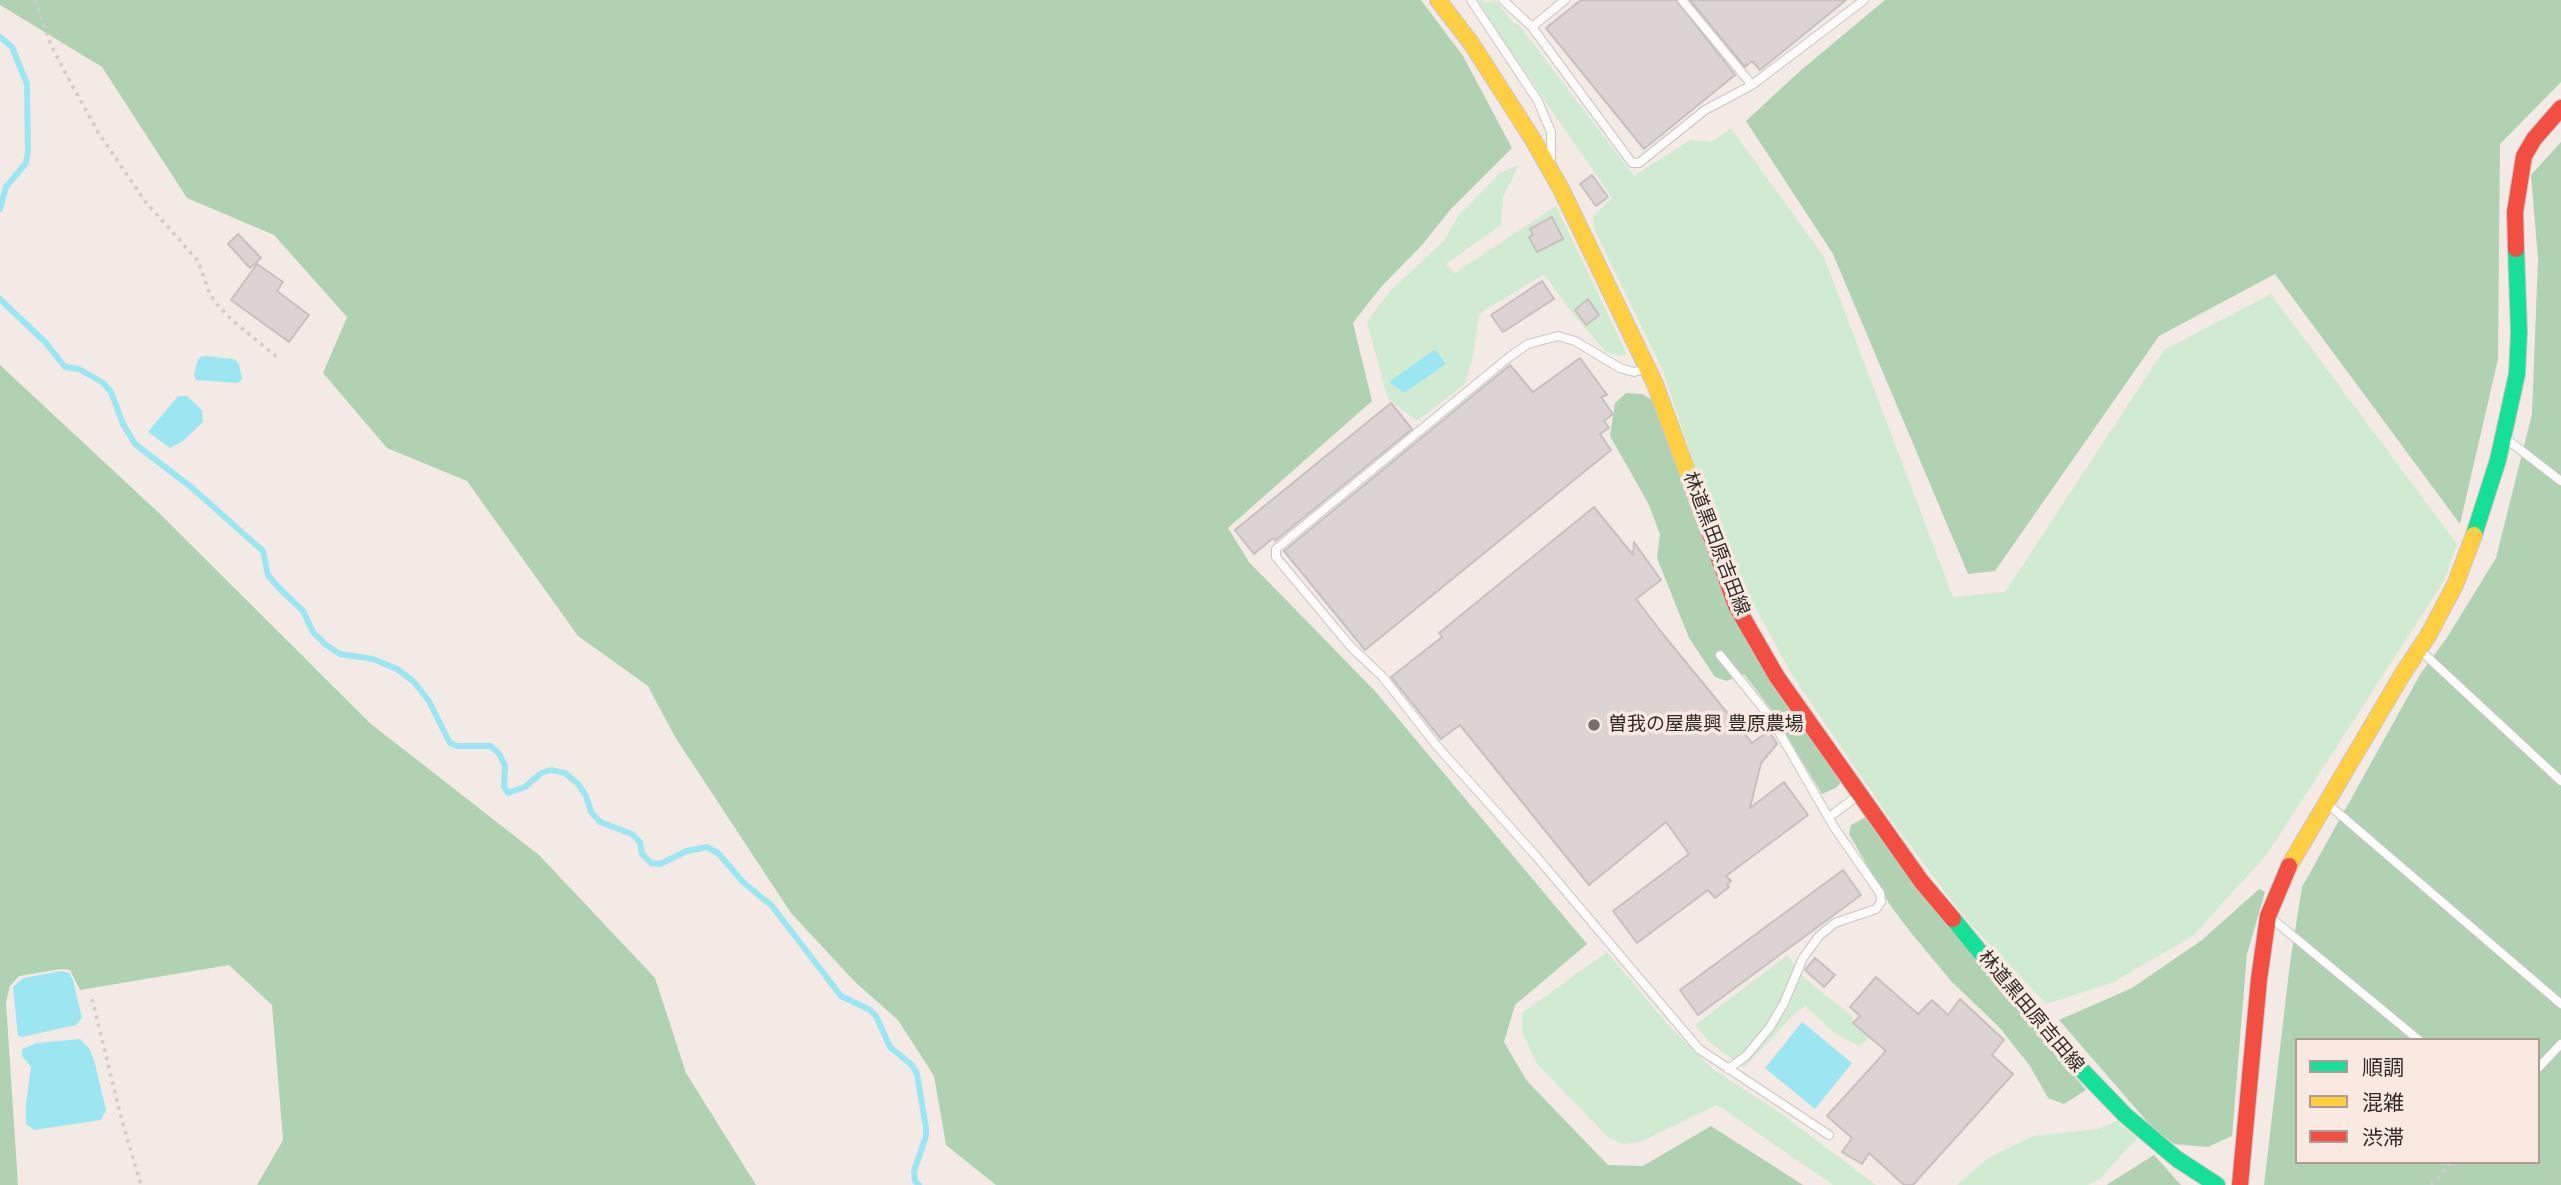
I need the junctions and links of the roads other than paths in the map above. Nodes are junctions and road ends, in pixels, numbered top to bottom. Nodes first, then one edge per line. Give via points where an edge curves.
1 (1438, 0) edge
2 (1471, 0) edge
3 (1503, 0) edge
4 (1565, 0) edge
5 (1682, 0) edge
6 (1864, 0) edge
7 (1532, 27) junction
8 (1752, 85) junction
9 (2561, 108) edge
10 (1552, 172) junction
11 (1647, 369) junction
12 (2504, 437) junction
13 (2561, 481) edge
14 (2419, 649) junction
15 (1720, 655) dead end
16 (2561, 781) edge
17 (1859, 795) junction
18 (2326, 803) junction
19 (1829, 817) junction
20 (2268, 916) junction
21 (2561, 1004) edge
22 (2417, 1038) edge
23 (2561, 1044) edge
24 (2540, 1066) edge
25 (1728, 1069) junction
26 (1829, 1135) dead end
27 (2217, 1185) edge
28 (2240, 1185) edge

1 - 10 street, 林道黒田原吉田線 via 1471,43
2 - 10 lane via 1538,101 1551,132
3 - 7 lane
4 - 7 lane
5 - 8 lane
6 - 8 lane
7 - 8 lane via 1632,163 1639,163 1705,110
9 - 12 street via 2533,139 2519,177 2515,212 2517,374
10 - 11 street, 林道黒田原吉田線
11 - 17 street, 林道黒田原吉田線 via 1736,606 1777,677
11 - 25 lane via 1620,368 1558,336 1528,344 1276,549 1276,557 1699,1049
12 - 13 lane
12 - 14 street via 2455,585
14 - 16 lane
14 - 18 street
15 - 19 lane via 1770,718
17 - 19 lane
17 - 27 street, 林道黒田原吉田線 via 1921,881 2084,1075 2176,1159
18 - 20 street via 2284,874
18 - 21 lane
19 - 25 lane via 1880,893 1881,902 1876,909 1835,923 1819,936 1803,958 1770,1027 1746,1056
20 - 22 lane
20 - 28 street
23 - 24 lane
25 - 26 lane

